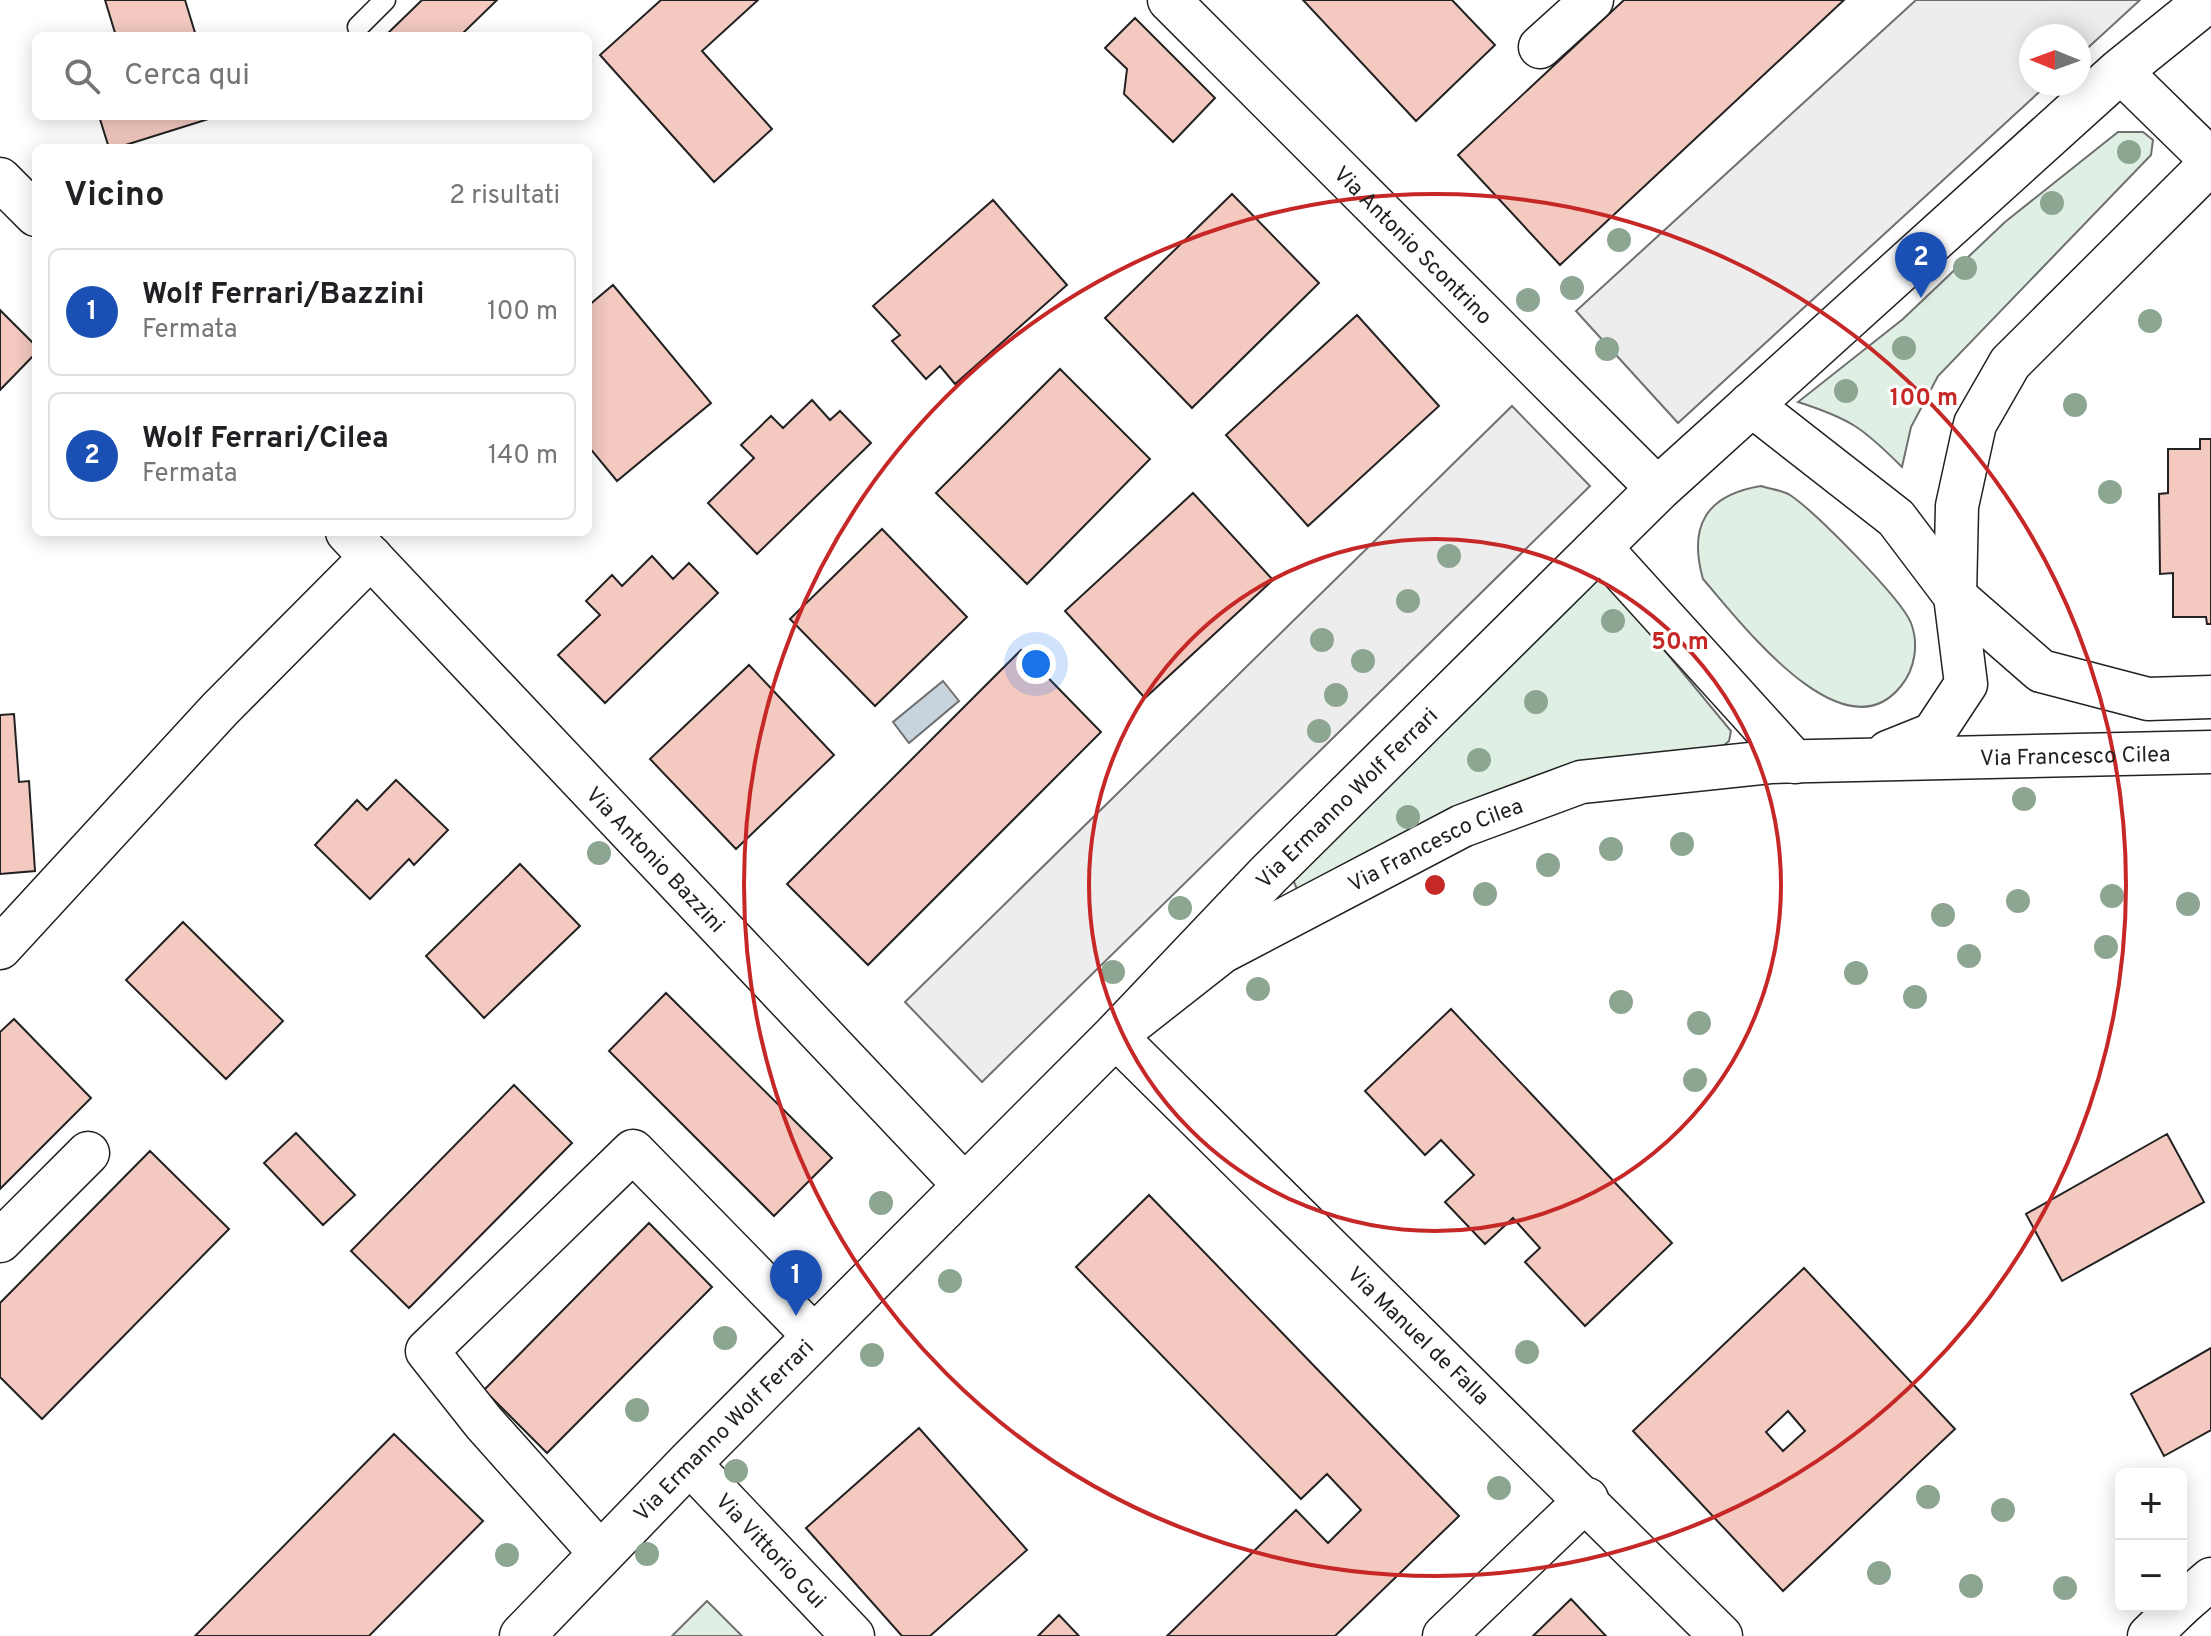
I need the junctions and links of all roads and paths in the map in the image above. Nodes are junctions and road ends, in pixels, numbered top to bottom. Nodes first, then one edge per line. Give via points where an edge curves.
1 (385, 0) edge
2 (1169, 0) edge
3 (2208, 0) edge
4 (1590, 1) edge
5 (358, 27) dead end
6 (1540, 47) dead end
7 (2120, 71) junction
8 (2211, 162) edge
9 (0, 179) edge
10 (32, 211) edge
11 (1750, 404) junction
12 (1658, 489) junction
13 (359, 545) edge
14 (1600, 547) junction
15 (1955, 596) junction
16 (2211, 697) edge
17 (2211, 752) edge
18 (1868, 759) junction
19 (1795, 762) junction
20 (0, 948) edge
21 (1115, 1036) junction
22 (88, 1153) dead end
23 (965, 1186) junction
24 (0, 1241) edge
25 (815, 1337) junction
26 (689, 1463) junction
27 (1587, 1499) junction
28 (601, 1554) junction
29 (2193, 1598) edge
30 (522, 1636) edge
31 (853, 1636) edge
32 (1444, 1636) edge
33 (1721, 1636) edge
34 (2149, 1636) edge

1 - 5 lane
2 - 12 street, Via Antonio Scontrino
3 - 7 street, Via Ermanno Wolf Ferrari
4 - 6 street
7 - 8 street
7 - 11 street, Via Ermanno Wolf Ferrari
8 - 15 street via 2010,363 1975,424 1957,506
9 - 10 street
11 - 12 street, Via Ermanno Wolf Ferrari
11 - 15 street via 1896,518
12 - 14 street, Via Ermanno Wolf Ferrari
13 - 20 street via 220,709
13 - 23 street, Via Antonio Bazzini
14 - 19 street
14 - 21 street, Via Ermanno Wolf Ferrari via 1268,875
15 - 16 street via 2041,671 2148,699
15 - 18 street via 1966,684 1933,734
17 - 18 street, Via Francesco Cilea
18 - 19 street, Via Francesco Cilea
19 - 21 street, Via Francesco Cilea via 1581,782 1462,826 1222,952
21 - 23 street, Via Ermanno Wolf Ferrari
21 - 27 street, Via Manuel de Falla
22 - 24 street
23 - 25 street, Via Ermanno Wolf Ferrari
25 - 26 street, Via Ermanno Wolf Ferrari
25 - 28 street via 633,1151 427,1351
26 - 28 street, Via Ermanno Wolf Ferrari
26 - 31 street, Via Vittorio Gui
27 - 32 street
27 - 33 street, Via Manuel de Falla
28 - 30 street, Via Ermanno Wolf Ferrari
29 - 34 street

